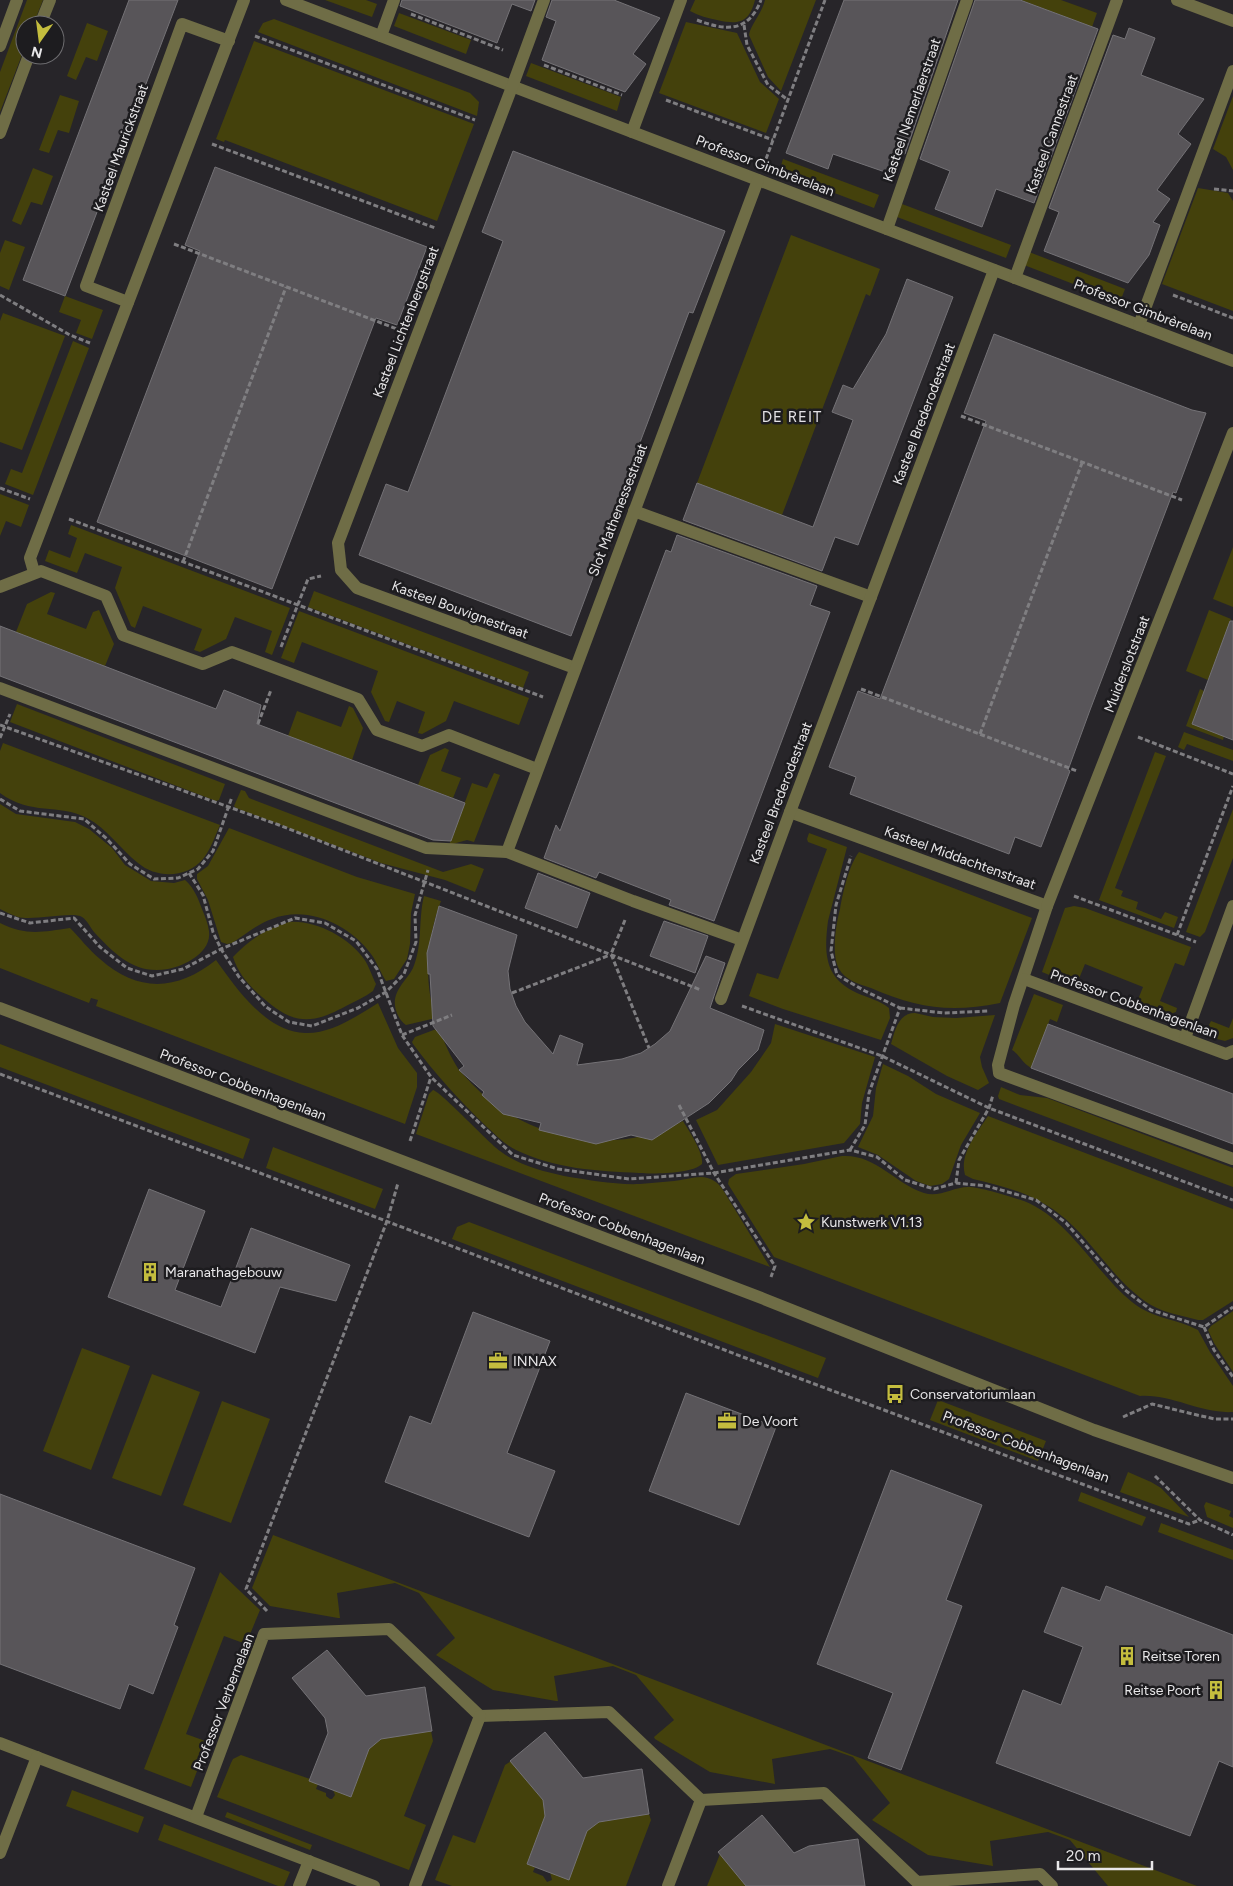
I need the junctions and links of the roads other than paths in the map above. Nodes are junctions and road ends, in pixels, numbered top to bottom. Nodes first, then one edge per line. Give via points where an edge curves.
1 (18, 0) edge
2 (50, 0) edge
3 (244, 0) edge
4 (286, 0) edge
5 (394, 0) edge
6 (544, 0) edge
7 (681, 0) edge
8 (967, 0) edge
9 (1117, 0) edge
10 (1177, 0) edge
11 (44, 15) edge
12 (1233, 21) edge
13 (381, 36) junction
14 (228, 41) junction
15 (0, 46) edge
16 (25, 65) edge
17 (1233, 71) edge
18 (512, 87) junction
19 (0, 132) edge
20 (632, 132) junction
21 (758, 180) junction
22 (887, 229) junction
23 (994, 270) junction
24 (1015, 278) junction
25 (128, 302) junction
26 (1138, 325) junction
27 (1233, 361) edge
28 (1233, 433) edge
29 (634, 510) junction
30 (341, 570) joint
31 (34, 572) junction
32 (0, 587) edge
33 (871, 598) junction
34 (575, 668) junction
35 (0, 688) edge
36 (537, 769) junction
37 (790, 812) junction
38 (507, 852) junction
39 (1047, 906) junction
40 (1233, 906) edge
41 (742, 940) junction
42 (1024, 979) junction
43 (721, 999) dead end
44 (0, 1008) edge
45 (1185, 1038) junction
46 (1233, 1051) edge
47 (1233, 1159) edge
48 (1233, 1478) edge
49 (480, 1716) junction
50 (0, 1743) edge
51 (36, 1757) junction
52 (701, 1800) junction
53 (196, 1817) junction
54 (0, 1853) edge
55 (309, 1860) junction
56 (916, 1884) edge
57 (299, 1886) edge
58 (374, 1886) edge
59 (415, 1886) edge
60 (668, 1886) edge
61 (1052, 1886) edge

1 - 15 street
2 - 11 street
3 - 14 street
4 - 13 street, Professor Gimbrèrelaan
5 - 13 street
6 - 18 street
7 - 20 street
8 - 22 street, Kasteel Nemerlaerstraat
9 - 24 street, Kasteel Cannestraat
10 - 12 street
13 - 18 street, Professor Gimbrèrelaan
14 - 25 street
14 - 25 street, Kasteel Maurickstraat via 182,24 86,286
16 - 19 street
17 - 26 street
18 - 20 street, Professor Gimbrèrelaan
18 - 30 street, Kasteel Lichtenbergstraat via 338,543
20 - 21 street, Professor Gimbrèrelaan
21 - 22 street, Professor Gimbrèrelaan
21 - 29 street, Slot Mathenessestraat
22 - 23 street, Professor Gimbrèrelaan
23 - 24 street, Professor Gimbrèrelaan
23 - 33 street, Kasteel Brederodestraat
24 - 26 street, Professor Gimbrèrelaan
25 - 31 street via 30,558
26 - 27 street, Professor Gimbrèrelaan
28 - 39 street, Muiderslotstraat
29 - 33 street
29 - 34 street, Slot Mathenessestraat
30 - 34 street, Kasteel Bouvignestraat via 357,588
31 - 32 street
31 - 36 street via 41,571 106,596 123,635 203,664 232,652 358,699 378,730 422,746 448,735
33 - 37 street, Kasteel Brederodestraat
34 - 36 street, Slot Mathenessestraat
35 - 38 street via 426,848
36 - 38 street, Slot Mathenessestraat
37 - 39 street, Kasteel Middachtenstraat
37 - 41 street, Kasteel Brederodestraat
38 - 41 street
39 - 42 street, Kasteel Middachtenstraat
40 - 45 street
41 - 43 street, Kasteel Brederodestraat
42 - 45 street, Professor Cobbenhagenlaan
42 - 47 street via 998,1065 999,1073
44 - 48 street, Professor Cobbenhagenlaan via 764,1299 1094,1430
45 - 46 street, Professor Cobbenhagenlaan via 1226,1054
49 - 52 street via 609,1712
49 - 53 street, Professor Verbernelaan via 389,1629 264,1634
49 - 59 street
50 - 51 street
51 - 53 street
51 - 54 street
52 - 56 street via 824,1793
52 - 60 street
53 - 55 street
55 - 57 street
55 - 58 street
56 - 61 street via 1040,1874

